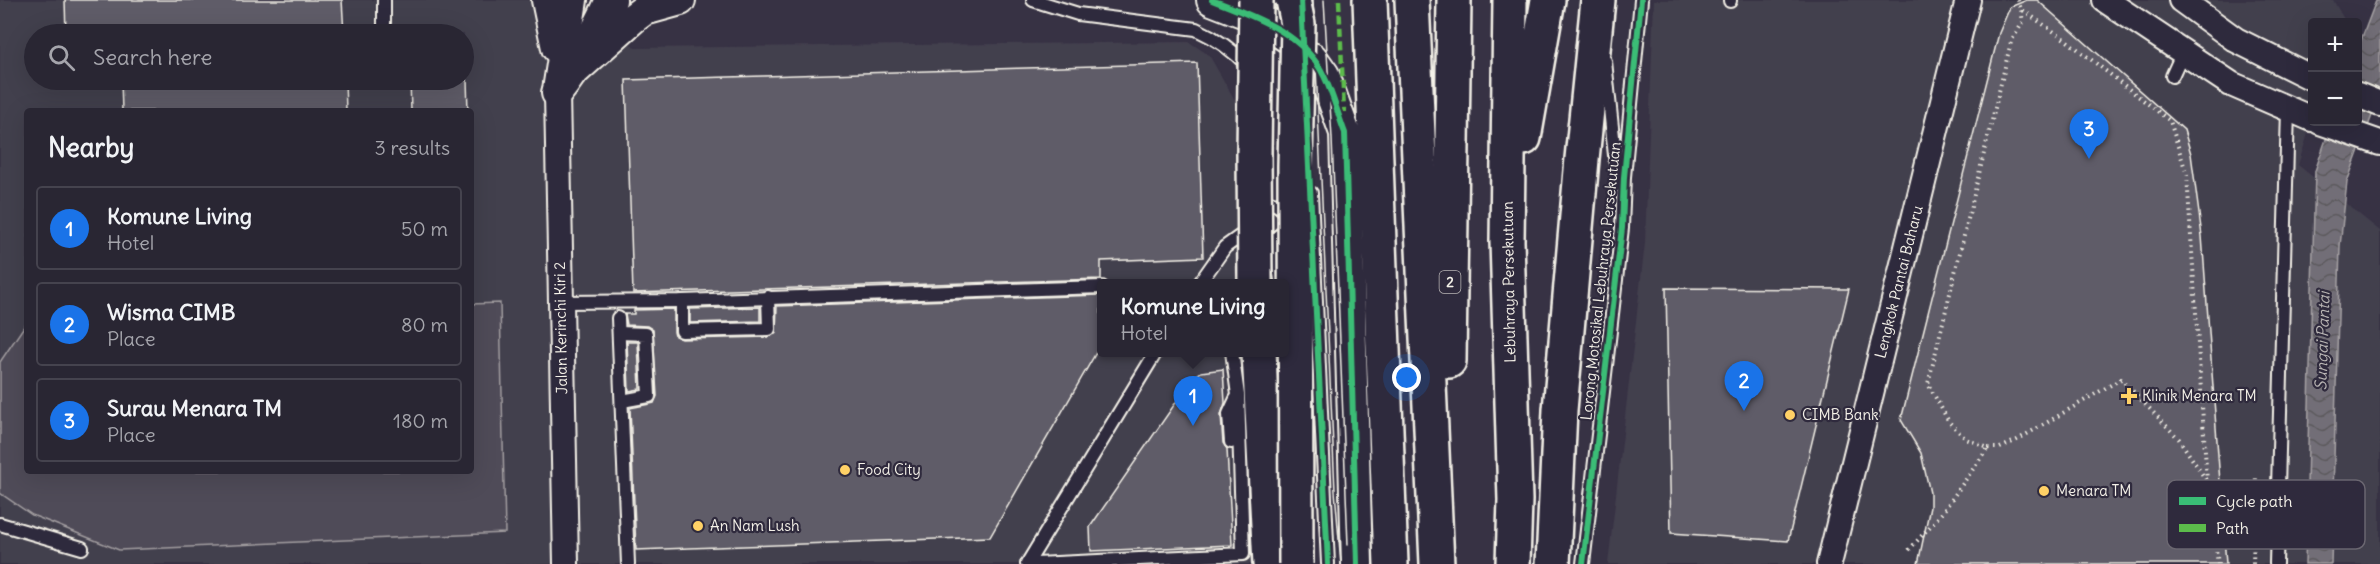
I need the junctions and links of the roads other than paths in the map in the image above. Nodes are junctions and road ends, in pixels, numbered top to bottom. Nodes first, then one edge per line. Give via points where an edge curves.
1 (384, 0) edge
2 (547, 0) edge
3 (572, 0) edge
4 (611, 0) edge
5 (680, 0) edge
6 (1033, 0) edge
7 (1212, 0) edge
8 (1256, 0) edge
9 (1293, 0) edge
10 (1301, 0) edge
11 (1370, 0) edge
12 (1412, 0) edge
13 (1454, 0) edge
14 (1510, 0) edge
15 (1548, 0) edge
16 (1599, 0) edge
17 (1641, 0) edge
18 (1968, 0) edge
19 (2105, 0) edge
20 (2181, 0) edge
21 (384, 24) edge
22 (2183, 52) junction
23 (2172, 76) dead end
24 (2308, 76) edge
25 (564, 77) junction
26 (2362, 97) edge
27 (2380, 104) edge
28 (2307, 116) edge
29 (2380, 143) edge
30 (1267, 201) junction
31 (1622, 228) junction
32 (1250, 229) junction
33 (1274, 239) junction
34 (1507, 240) junction
35 (1203, 279) edge
36 (1255, 279) edge
37 (1281, 279) edge
38 (1097, 287) edge
39 (768, 297) junction
40 (682, 301) junction
41 (561, 302) junction
42 (618, 318) dead end
43 (1289, 320) edge
44 (619, 333) junction
45 (1153, 357) edge
46 (1233, 357) edge
47 (1259, 357) edge
48 (1238, 395) junction
49 (622, 401) junction
50 (1231, 442) dead end
51 (2282, 480) edge
52 (0, 524) edge
53 (82, 548) dead end
54 (2277, 549) edge
55 (566, 564) edge
56 (628, 564) edge
57 (1027, 564) edge
58 (1036, 564) edge
59 (1270, 564) edge
60 (1296, 564) edge
61 (1308, 564) edge
62 (1328, 564) edge
63 (1357, 564) edge
64 (1391, 564) edge
65 (1437, 564) edge
66 (1446, 564) edge
67 (1513, 564) edge
68 (1553, 564) edge
69 (1583, 564) edge
70 (1829, 564) edge
71 (2276, 564) edge

1 - 21 lane
2 - 25 street
3 - 25 street
4 - 25 street via 592,40
5 - 25 street via 644,10
6 - 30 lane via 1078,14 1196,29 1238,54 1250,68 1259,90
7 - 63 street via 1263,20 1306,52 1324,75 1345,133
8 - 36 highway, bridge
9 - 60 highway, bridge via 1298,24
10 - 62 lane
11 - 64 highway
12 - 65 highway
13 - 66 highway, 2
14 - 34 highway, Lebuhraya Persekutuan
15 - 34 highway
16 - 31 lane
16 - 68 highway via 1560,410
17 - 31 lane, Lorong Motosikal Lebuhraya Persekutuan
18 - 70 street, Lengkok Pantai Baharu
19 - 22 street
20 - 24 street via 2236,40
22 - 23 lane
22 - 28 street via 2231,84
25 - 41 street, Jalan Kerinchi Kiri 2
26 - 27 street
28 - 29 street
28 - 51 lane
30 - 32 lane via 1251,210
30 - 33 lane via 1280,206 1286,217 1284,230
31 - 69 lane, Lorong Motosikal Lebuhraya Persekutuan
32 - 33 lane via 1257,237
32 - 35 lane via 1225,247
33 - 37 lane
34 - 67 highway, Lebuhraya Persekutuan via 1515,500
38 - 39 lane
39 - 40 lane
39 - 40 lane via 769,329 682,332
40 - 41 lane
41 - 55 street, Jalan Kerinchi Kiri 2
42 - 44 lane
43 - 61 lane
44 - 49 lane
44 - 49 lane via 646,334 649,396
45 - 57 lane
46 - 48 lane
47 - 59 highway
48 - 50 lane via 1229,414
48 - 58 lane via 1243,554
49 - 56 lane
52 - 53 lane
54 - 71 lane

